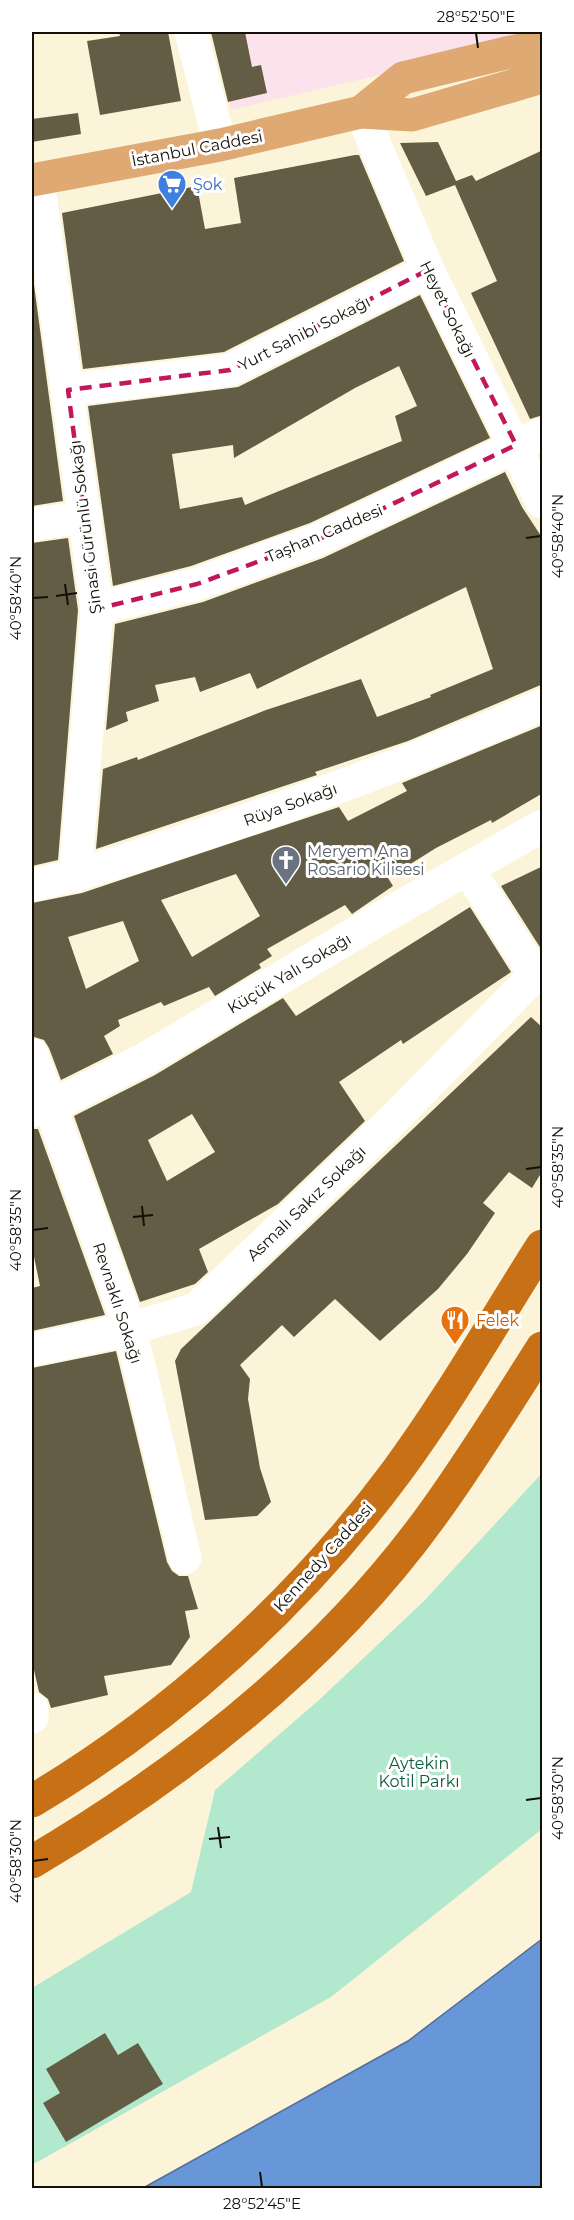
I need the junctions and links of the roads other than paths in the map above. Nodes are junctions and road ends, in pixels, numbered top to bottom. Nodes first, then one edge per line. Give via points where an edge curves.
1 (191, 32) edge
2 (543, 46) edge
3 (543, 77) edge
4 (361, 112) junction
5 (220, 145) junction
6 (34, 179) edge
7 (428, 270) junction
8 (68, 390) junction
9 (529, 439) edge
10 (543, 502) edge
11 (86, 516) junction
12 (32, 525) edge
13 (97, 609) junction
14 (543, 705) edge
15 (543, 826) edge
16 (468, 869) junction
17 (75, 876) junction
18 (32, 885) edge
19 (32, 1055) edge
20 (41, 1109) edge
21 (543, 1246) edge
22 (130, 1329) junction
23 (543, 1348) edge
24 (32, 1350) edge
25 (185, 1558) dead end
26 (32, 1709) edge
27 (32, 1717) edge
28 (32, 1801) edge
29 (32, 1862) edge

1 - 5 street
2 - 4 main road, İstanbul Caddesi via 403,78
3 - 4 main road, İstanbul Caddesi via 412,115
4 - 5 main road, İstanbul Caddesi
4 - 7 street, Heyet Sokağı
5 - 6 main road, İstanbul Caddesi
6 - 8 street, Şinasi Gürünlü Sokağı
7 - 8 street, Yurt Sahibi Sokağı via 230,370
7 - 9 street, Heyet Sokağı
8 - 11 street, Şinasi Gürünlü Sokağı
9 - 10 street, Heyet Sokağı
9 - 13 street, Taşhan Caddesi via 317,540 197,584
11 - 12 street
11 - 13 street, Şinasi Gürünlü Sokağı
13 - 17 street, Şinasi Gürünlü Sokağı
14 - 17 street, Rüya Sokağı via 453,744 245,821
15 - 16 street, Küçük Yalı Sokağı
16 - 20 street, Küçük Yalı Sokağı via 145,1059
16 - 22 street, Asmalı Sakız Sokağı via 536,975 394,1119 196,1309
17 - 18 street, Rüya Sokağı
19 - 20 street, Revnaklı Sokağı
20 - 22 street, Revnaklı Sokağı
21 - 28 highway, Kennedy Caddesi via 397,1471 307,1579 191,1687
22 - 24 street, Asmalı Sakız Sokağı
22 - 25 street, Revnaklı Sokağı
23 - 29 highway via 435,1512 333,1632 276,1687 187,1761 107,1818
26 - 27 street

